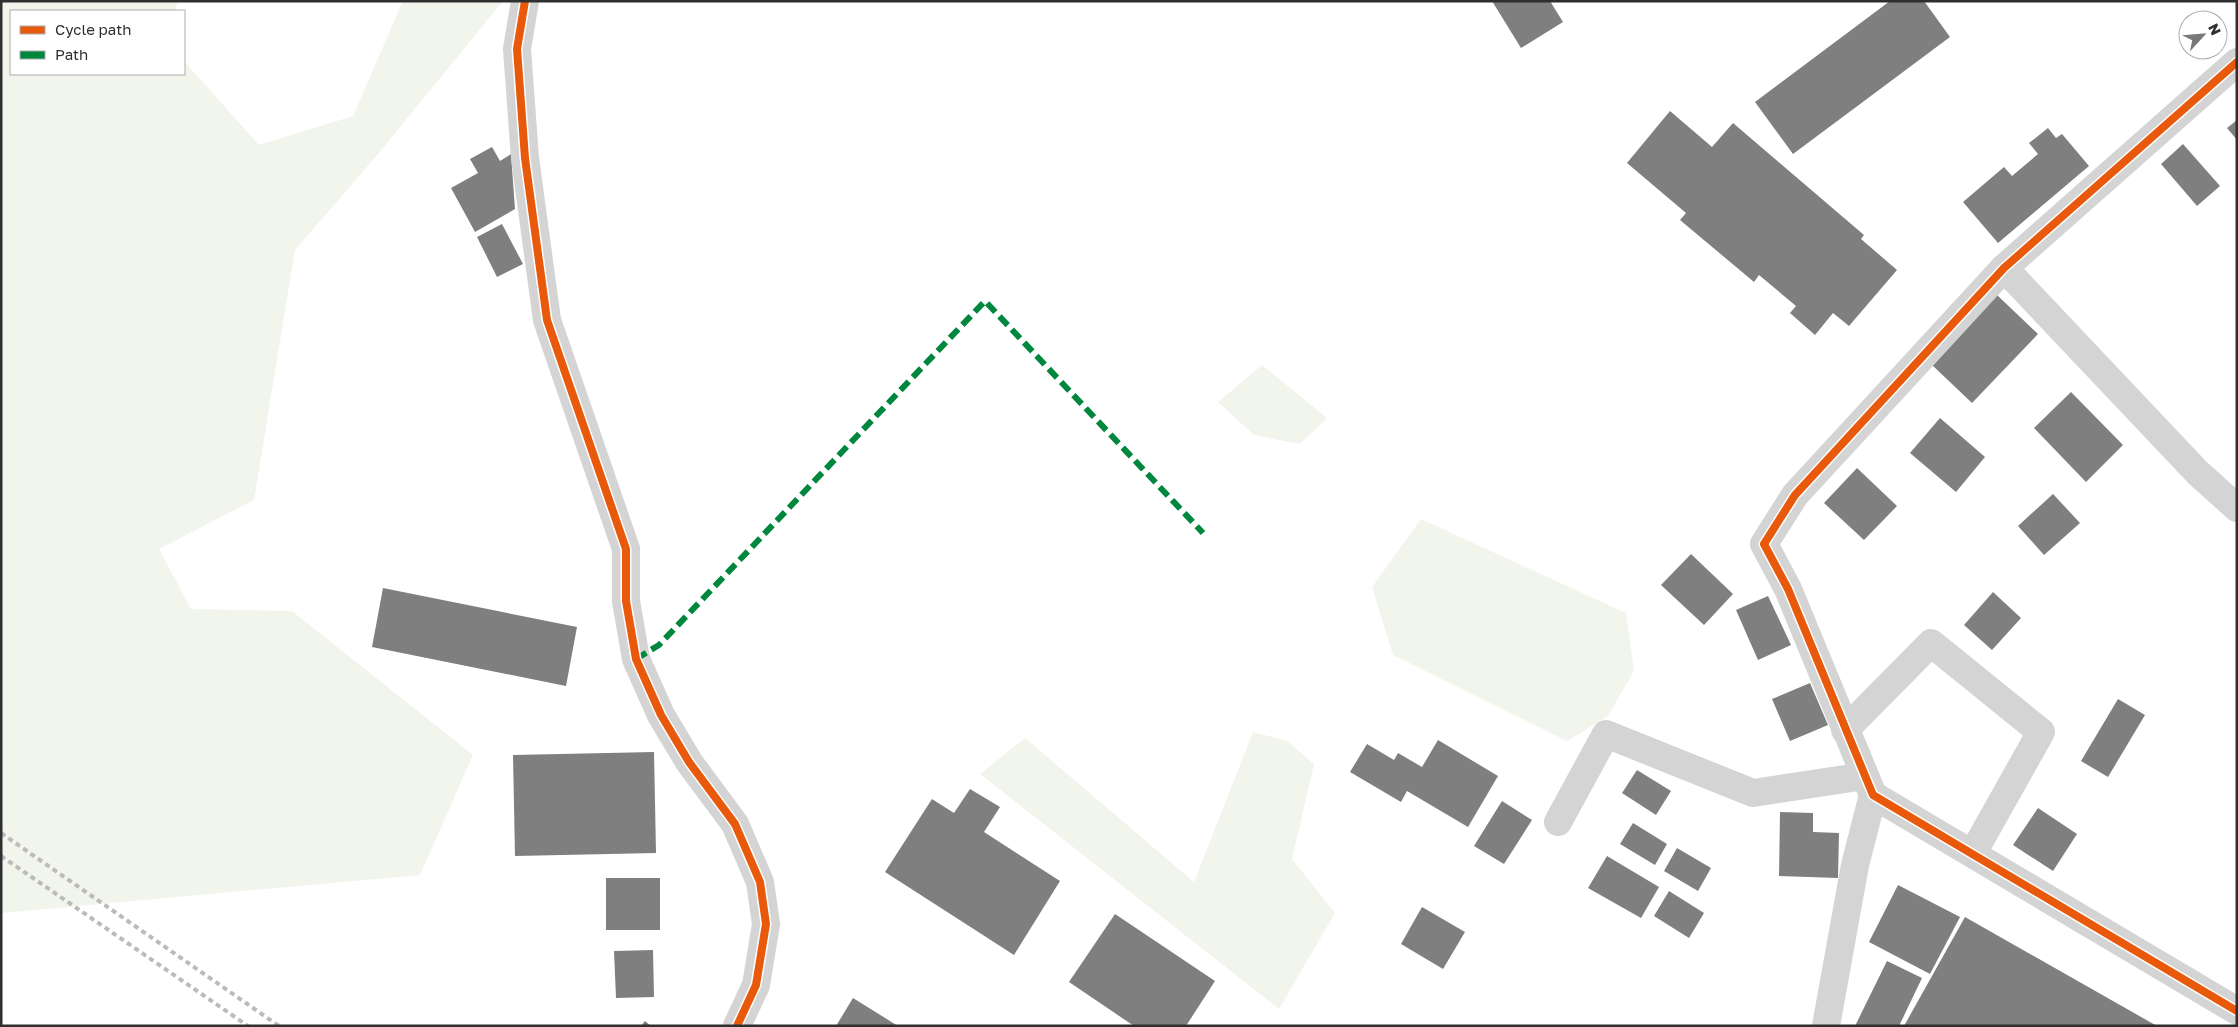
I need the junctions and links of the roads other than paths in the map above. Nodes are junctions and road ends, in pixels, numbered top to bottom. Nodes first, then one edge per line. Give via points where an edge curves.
1 (525, 1) edge
2 (2237, 62) edge
3 (2004, 268) junction
4 (2237, 508) edge
5 (1845, 730) junction
6 (1869, 786) junction
7 (1558, 822) dead end
8 (1973, 853) junction
9 (2237, 1011) edge
10 (737, 1026) edge
11 (1826, 1026) edge

1 - 10 street via 517,49 525,158 547,320 626,548 626,601 636,659 661,715 689,762 735,824 760,882 766,924 756,985
2 - 3 street
3 - 4 street via 2198,473
3 - 5 street via 1795,495 1764,544 1788,589
5 - 6 street
5 - 8 street via 1931,643 2041,732
6 - 7 street via 1753,793 1606,734
6 - 8 street
6 - 11 street
8 - 9 street

